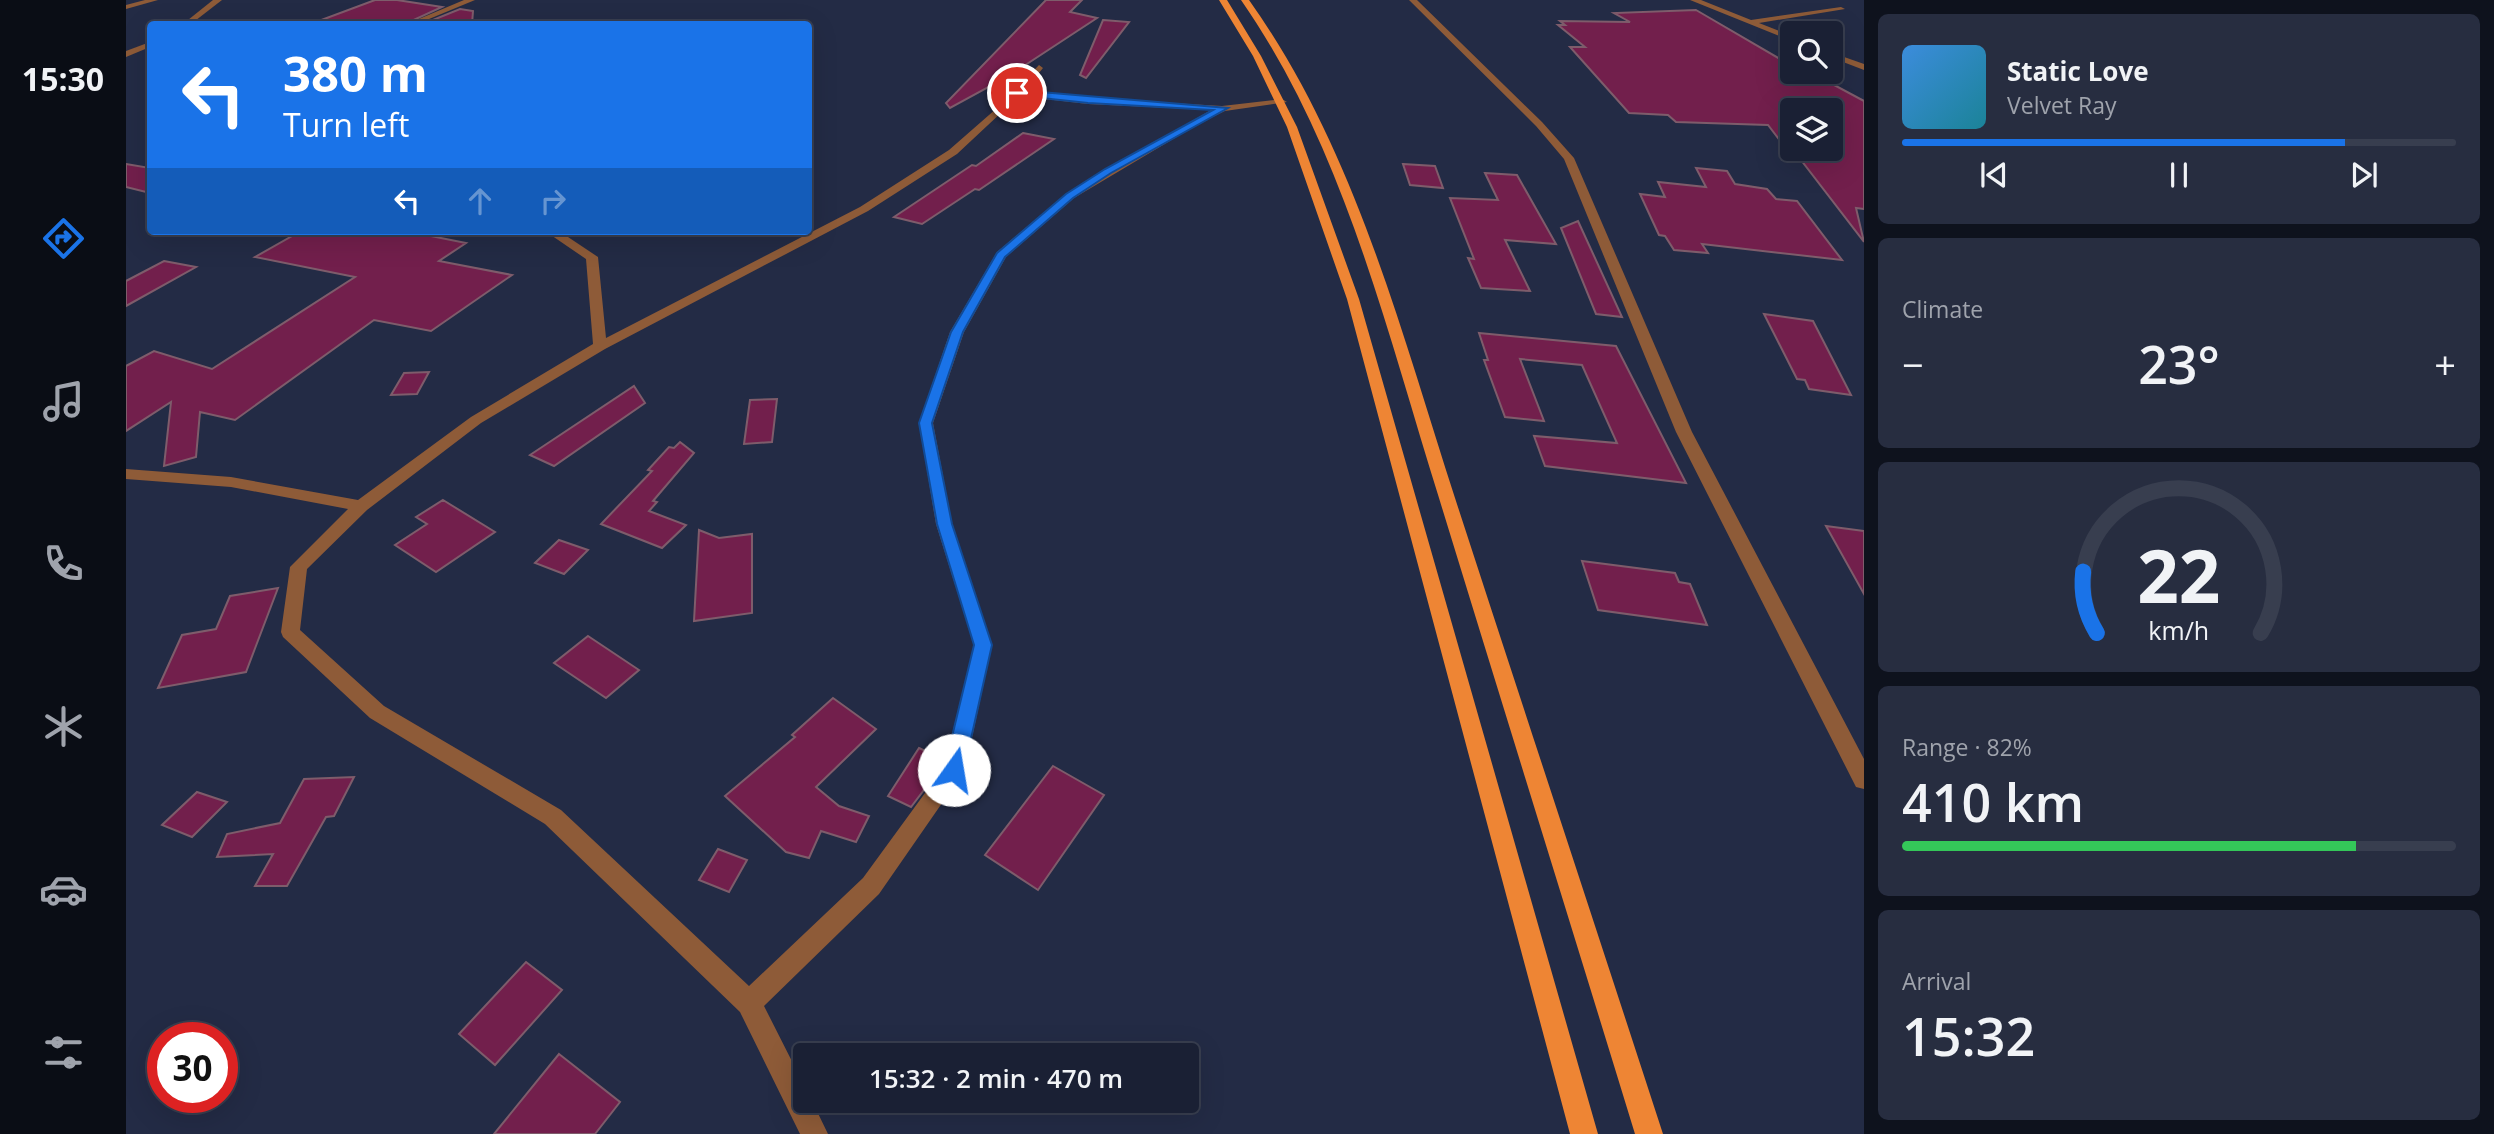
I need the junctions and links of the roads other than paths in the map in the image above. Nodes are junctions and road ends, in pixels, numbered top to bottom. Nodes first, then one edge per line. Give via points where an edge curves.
1 (154, 0) edge
2 (218, 0) edge
3 (471, 0) edge
4 (1223, 0) edge
5 (1245, 0) edge
6 (1413, 0) edge
7 (1694, 0) edge
8 (126, 7) edge
9 (1841, 9) dead end
10 (191, 21) edge
11 (418, 21) edge
12 (1749, 22) junction
13 (1780, 34) edge
14 (147, 45) edge
15 (126, 54) edge
16 (1843, 59) edge
17 (1864, 67) edge
18 (1040, 68) dead end
19 (1017, 93) junction
20 (1282, 102) junction
21 (1223, 108) junction
22 (557, 235) edge
23 (600, 346) junction
24 (126, 474) edge
25 (361, 506) junction
26 (1864, 780) edge
27 (748, 1003) junction
28 (814, 1134) edge
29 (1584, 1134) edge
30 (1649, 1134) edge

1 - 8 street
2 - 10 street
3 - 11 street
4 - 20 main road
5 - 30 main road via 1300,93 1371,259
6 - 26 street via 1569,158 1684,432
7 - 12 street
9 - 12 street
12 - 13 street
14 - 15 street
16 - 17 street
18 - 19 street
19 - 21 street
19 - 23 street via 953,152 864,209
20 - 21 street
20 - 29 main road via 1353,299
21 - 27 street via 1070,196 1001,255 957,332 926,423 944,524 983,645 954,770 871,886
22 - 23 street via 592,257
23 - 25 street via 476,420
24 - 25 street via 231,482
25 - 27 street via 299,567 290,632 377,712 553,817
27 - 28 street

